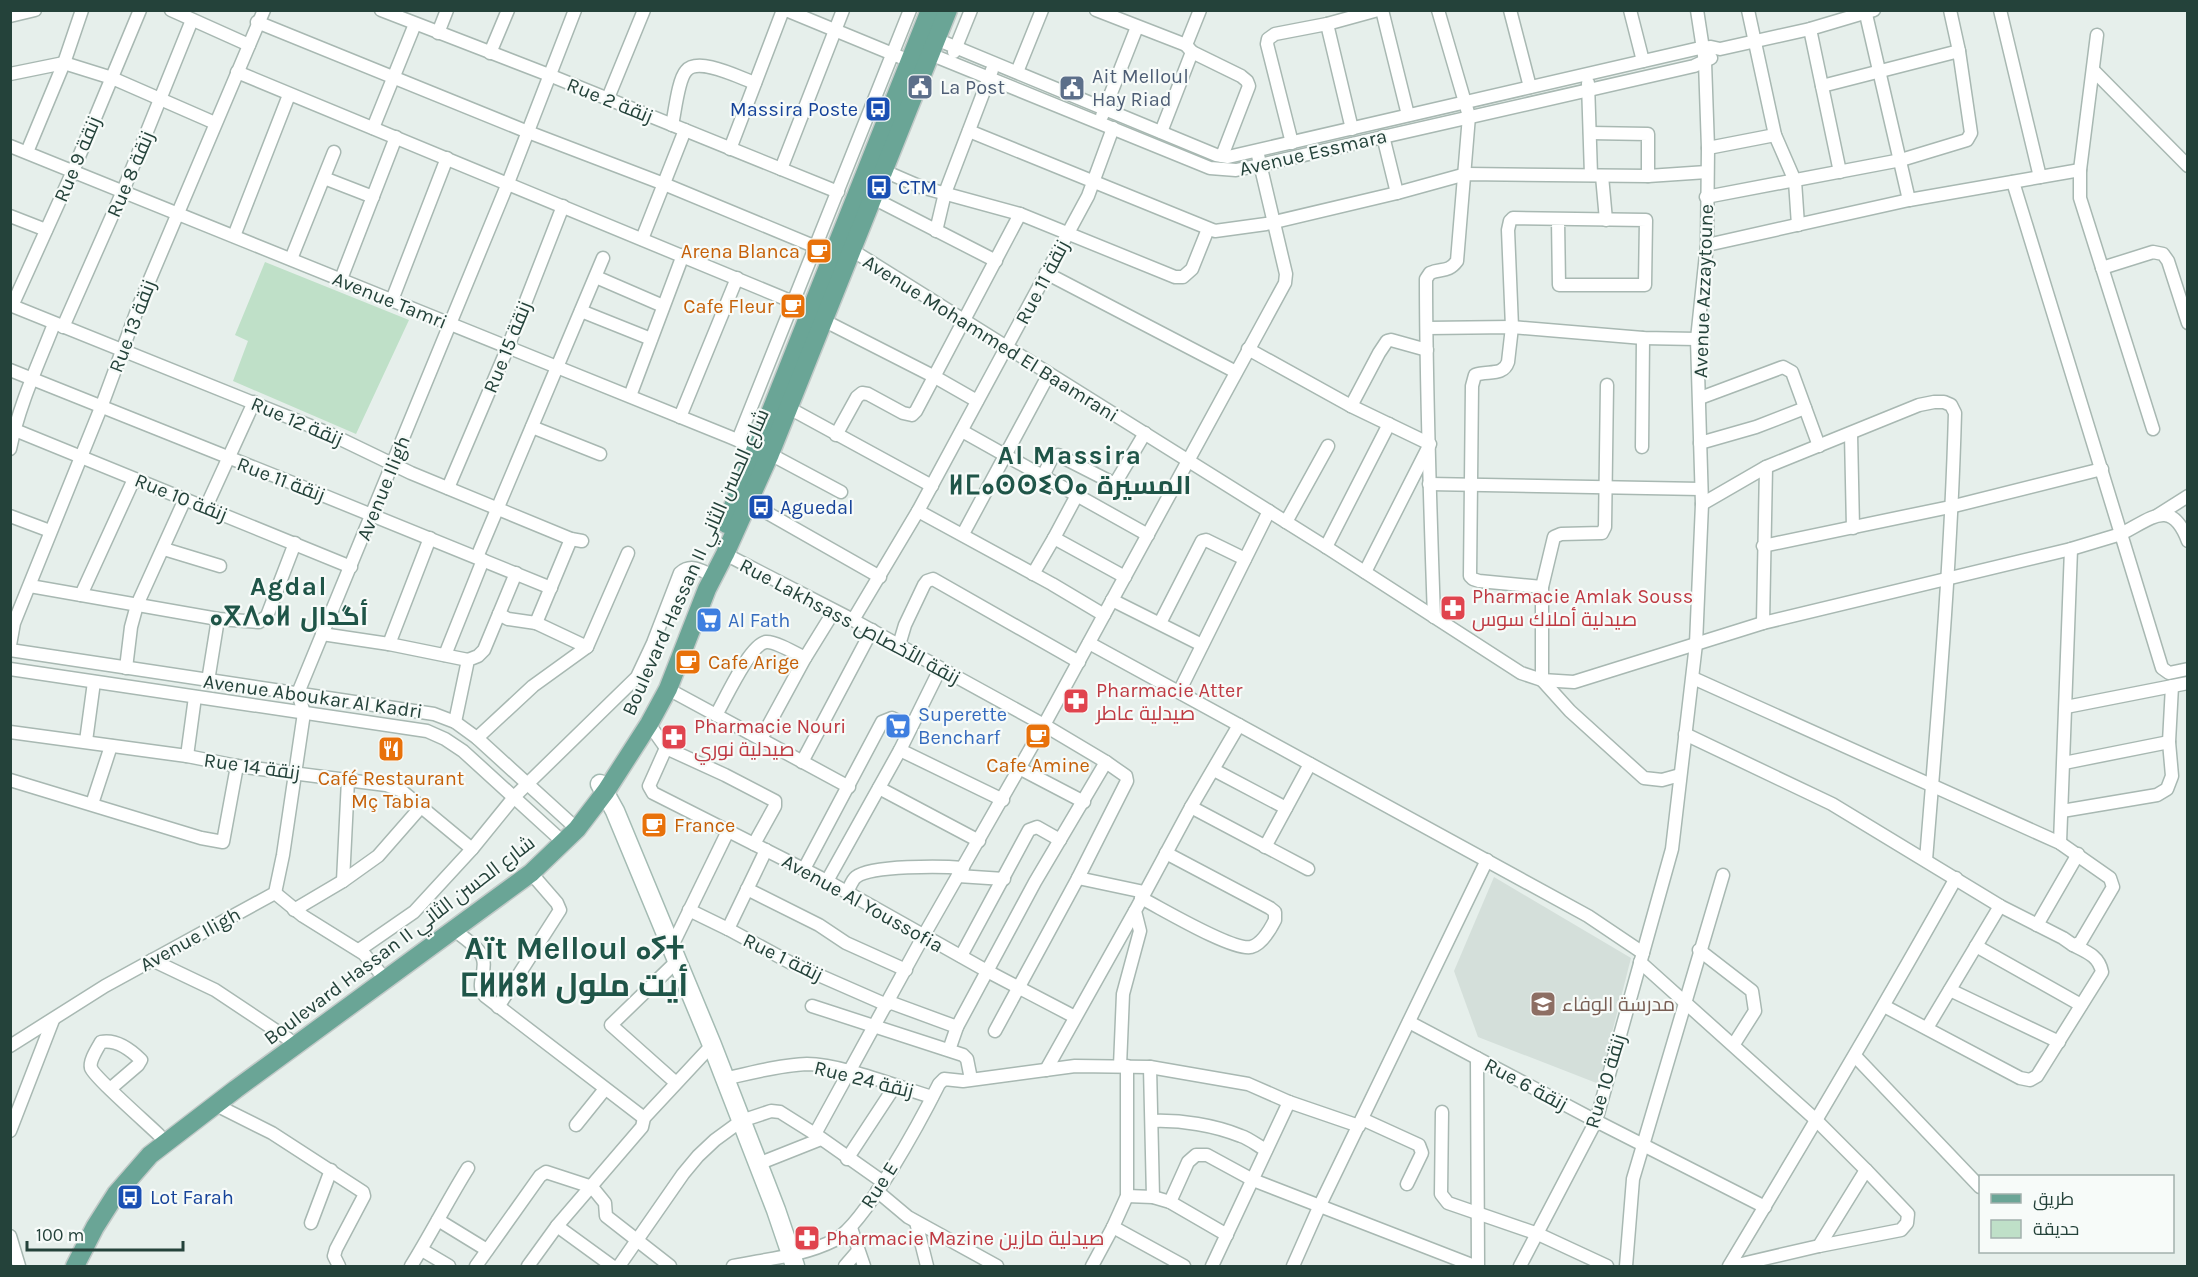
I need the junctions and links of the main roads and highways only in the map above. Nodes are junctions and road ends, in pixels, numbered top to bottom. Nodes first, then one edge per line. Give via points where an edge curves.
1 (930, 10) edge
2 (948, 10) edge
3 (924, 50) junction
4 (845, 246) junction
5 (837, 265) junction
6 (763, 451) junction
7 (603, 788) junction
8 (560, 838) junction
9 (382, 976) junction
10 (291, 1042) junction
11 (65, 1266) edge
12 (75, 1266) edge

1 - 3 main road, Boulevard Hassan II شارع الحسن الثاني
2 - 3 main road, Boulevard Hassan II شارع الحسن الثاني
3 - 4 main road, Boulevard Hassan II شارع الحسن الثاني
3 - 4 main road, Boulevard Hassan II شارع الحسن الثاني via 884,171
4 - 5 main road, Boulevard Hassan II شارع الحسن الثاني
5 - 6 main road, Boulevard Hassan II شارع الحسن الثاني
5 - 6 main road, Boulevard Hassan II شارع الحسن الثاني via 823,320 789,408
6 - 7 main road, Boulevard Hassan II شارع الحسن الثاني via 661,685
6 - 7 main road, Boulevard Hassan II شارع الحسن الثاني via 748,502 707,589 668,688 649,724
7 - 8 main road, Boulevard Hassan II شارع الحسن الثاني
8 - 9 main road, Boulevard Hassan II شارع الحسن الثاني
8 - 9 main road, Boulevard Hassan II شارع الحسن الثاني via 531,873
9 - 10 main road, Boulevard Hassan II شارع الحسن الثاني
10 - 11 main road, Boulevard Hassan II شارع الحسن الثاني via 159,1135 130,1162 110,1185 78,1236
10 - 12 main road, Boulevard Hassan II شارع الحسن الثاني via 158,1149 125,1182

